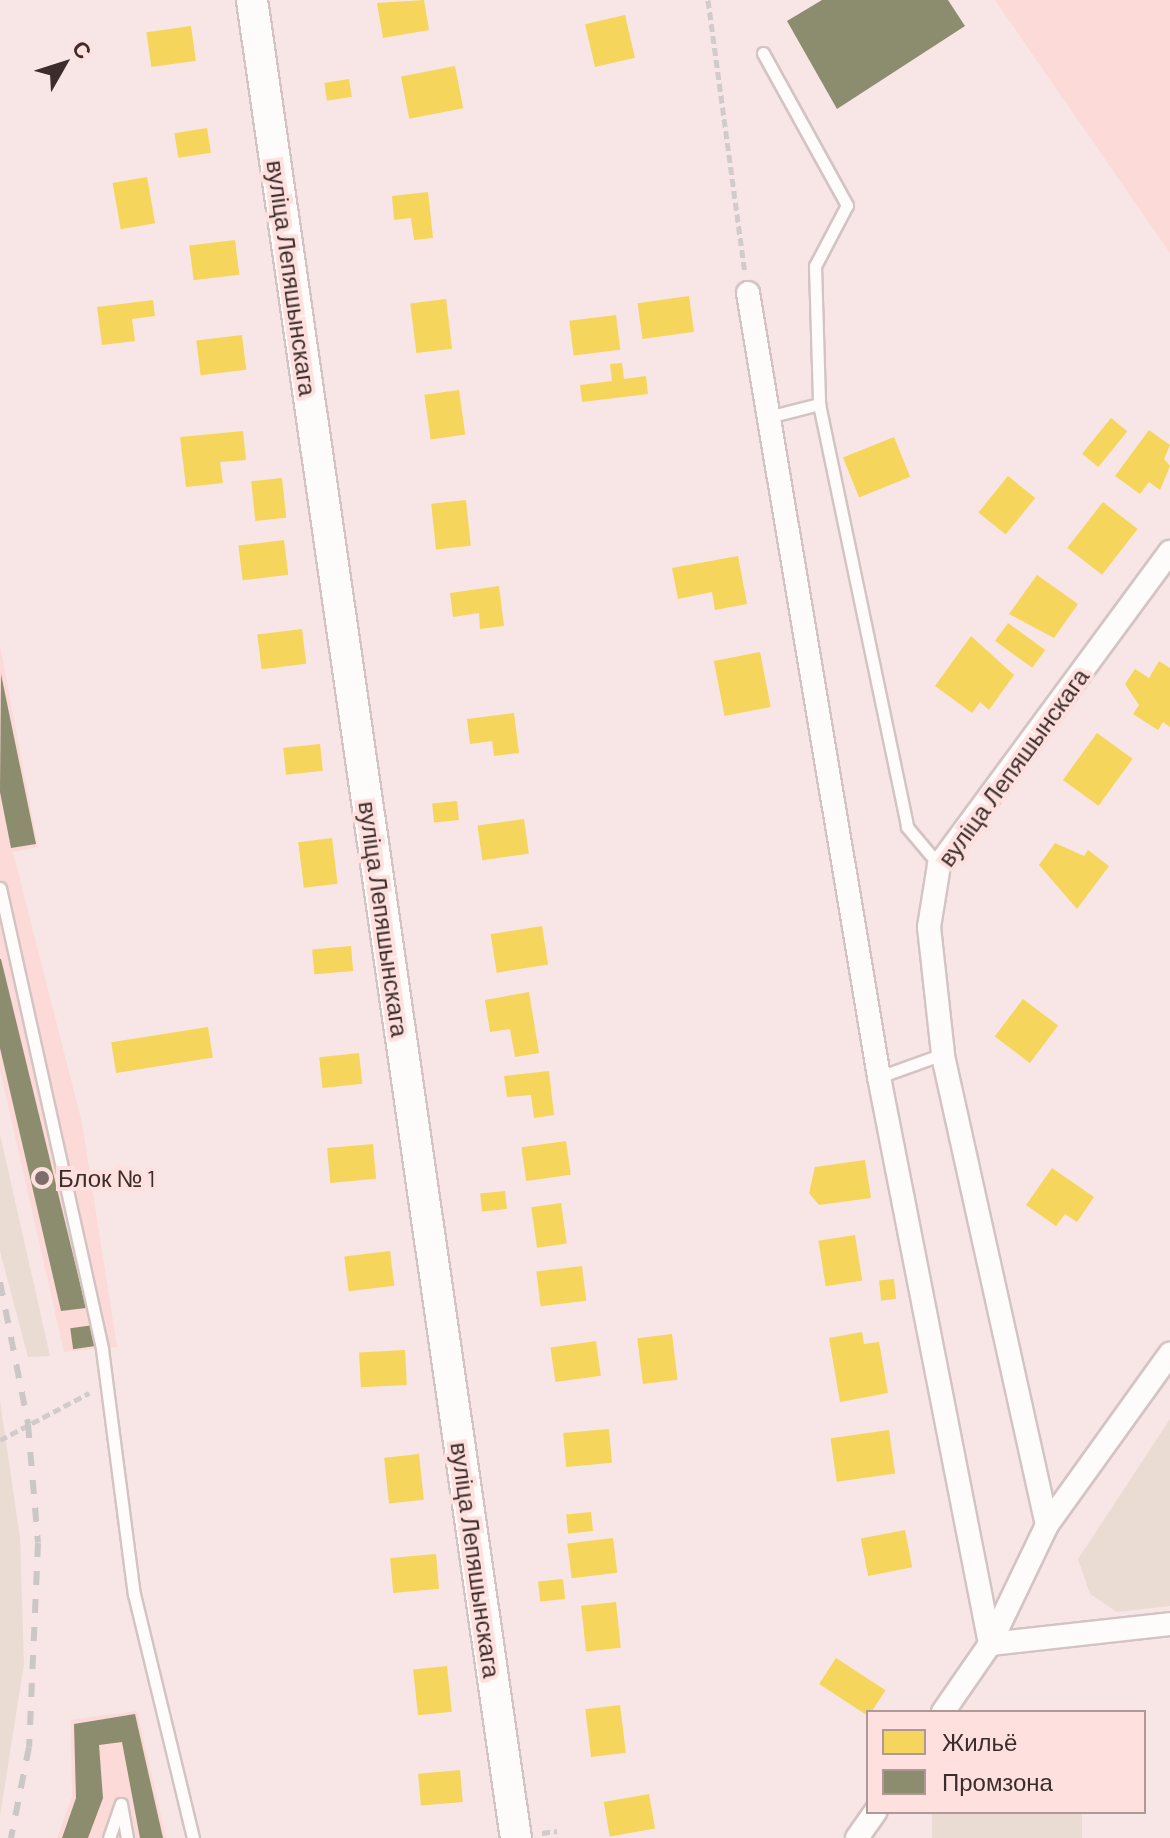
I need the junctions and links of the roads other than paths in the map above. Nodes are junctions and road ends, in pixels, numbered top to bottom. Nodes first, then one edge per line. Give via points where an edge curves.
1 (252, 0) edge
2 (763, 53) dead end
3 (748, 293) road end
4 (819, 404) junction
5 (768, 417) junction
6 (1170, 552) edge
7 (939, 865) junction
8 (0, 888) edge
9 (943, 1054) junction
10 (879, 1077) junction
11 (1170, 1354) edge
12 (1047, 1525) junction
13 (1170, 1624) edge
14 (990, 1644) junction
15 (944, 1710) edge
16 (874, 1814) edge
17 (109, 1838) edge
18 (127, 1838) edge
19 (193, 1838) edge
20 (516, 1838) edge
21 (857, 1838) edge

1 - 20 street, вуліца Лепяшынскага
2 - 4 lane via 847,205 815,266
3 - 5 street
4 - 5 lane
4 - 7 lane via 907,827
5 - 10 street
6 - 7 street, вуліца Лепяшынскага
7 - 9 street, вуліца Лепяшынскага via 929,927
8 - 19 lane via 106,1383 134,1594
9 - 10 lane
9 - 12 street, вуліца Лепяшынскага
10 - 14 street
11 - 12 street
12 - 14 street
13 - 14 street
14 - 15 street
16 - 21 street
17 - 18 lane via 121,1804

